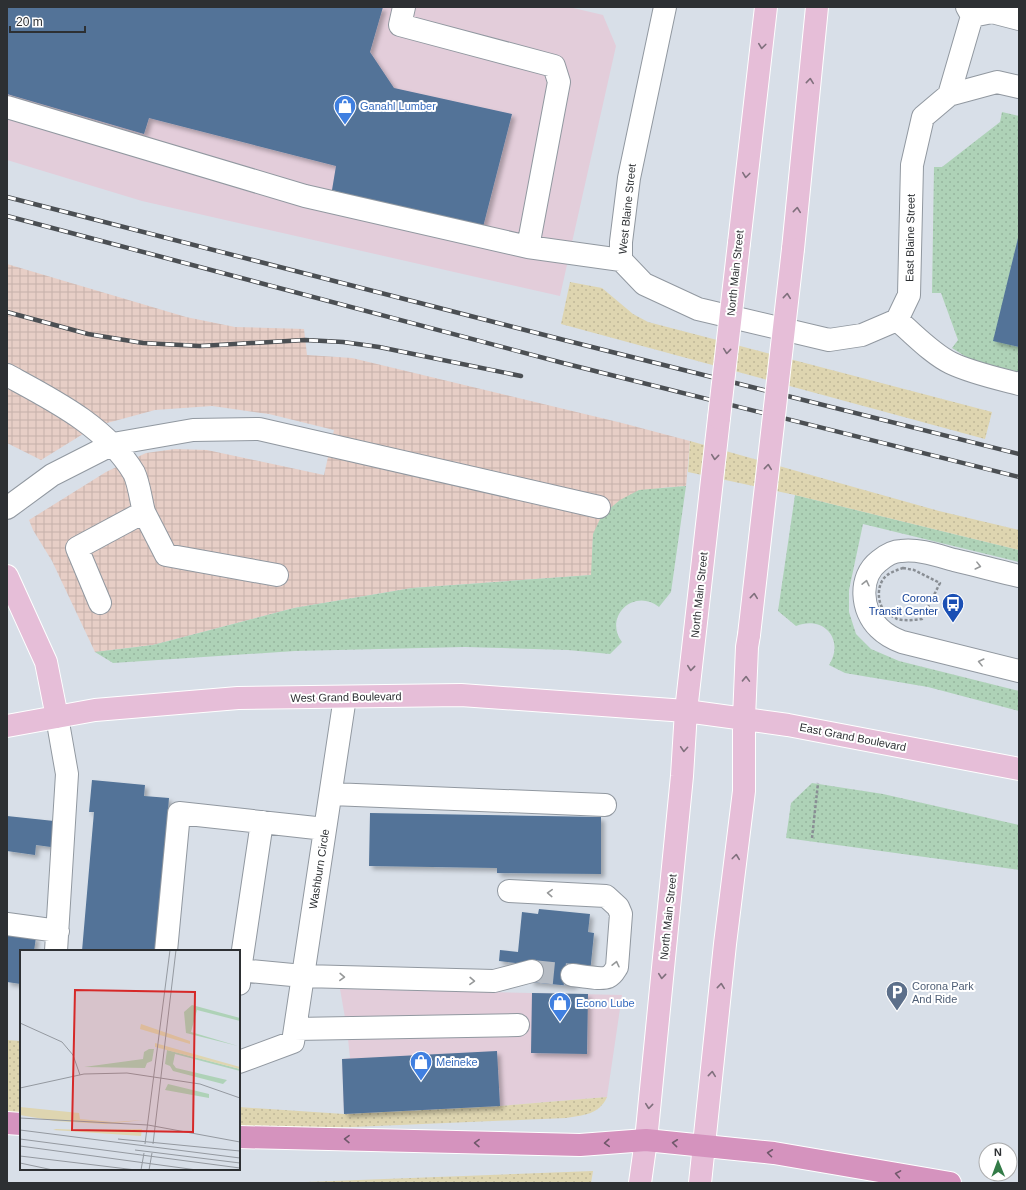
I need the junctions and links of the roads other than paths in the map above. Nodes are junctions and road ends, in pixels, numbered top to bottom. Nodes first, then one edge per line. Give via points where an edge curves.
1 (404, 7) edge
2 (665, 7) edge
3 (766, 7) edge
4 (817, 7) edge
5 (969, 11) edge
6 (1019, 19) edge
7 (1019, 87) edge
8 (949, 95) junction
9 (7, 107) edge
10 (528, 247) junction
11 (621, 260) junction
12 (897, 320) junction
13 (7, 375) edge
14 (1019, 384) edge
15 (113, 444) junction
16 (599, 506) dead end
17 (7, 508) edge
18 (144, 512) junction
19 (277, 575) dead end
20 (7, 576) edge
21 (1019, 576) edge
22 (100, 603) dead end
23 (1019, 671) edge
24 (345, 697) junction
25 (686, 711) junction
26 (57, 717) junction
27 (744, 718) junction
28 (7, 726) edge
29 (1019, 769) edge
30 (331, 794) junction
31 (605, 805) dead end
32 (262, 822) junction
33 (326, 829) junction
34 (509, 891) dead end
35 (7, 924) edge
36 (57, 941) edge
37 (166, 950) edge
38 (240, 968) edge
39 (532, 971) tunnel mouth
40 (240, 975) edge
41 (572, 975) tunnel mouth
42 (303, 976) junction
43 (518, 1025) dead end
44 (294, 1036) junction
45 (240, 1062) edge
46 (7, 1123) edge
47 (20, 1124) edge
48 (240, 1137) edge
49 (646, 1140) junction
50 (704, 1146) junction
51 (640, 1183) edge
52 (700, 1183) edge
53 (950, 1183) edge

1 - 10 street via 400,25 554,66 559,82
2 - 11 street, West Blaine Street via 629,178
3 -> 25 main road, North Main Street, bridge
27 -> 4 main road, bridge via 747,647 793,249
5 - 6 street via 992,12
5 - 8 street
7 - 8 street, East Blaine Street via 997,82
8 - 12 street, East Blaine Street via 923,117 912,165 909,295
9 - 10 street via 305,196
10 - 11 street
11 - 12 street, West Blaine Street via 644,284 698,309 829,340 862,335
12 - 14 street via 929,348 950,362 972,372
13 - 15 street via 79,417
15 - 16 street via 193,430 259,429
15 - 17 street via 52,474
15 - 18 street via 134,474
18 - 19 street via 166,555
18 - 22 street via 77,548
20 - 26 main road via 46,662
23 -> 21 street via 902,642 889,636 878,628 871,617 865,602 864,586 874,564 886,555 898,551 918,550
24 - 25 main road, West Grand Boulevard via 461,695
24 - 26 main road, West Grand Boulevard via 238,698 95,710
24 - 30 street, Washburn Circle
25 - 27 main road, East Grand Boulevard
25 -> 49 main road, North Main Street via 682,776
26 - 28 main road, West Grand Boulevard
26 - 36 street via 68,774
27 - 29 main road, East Grand Boulevard
50 -> 27 main road via 744,791
30 - 31 street
30 - 33 street, Washburn Circle
32 - 33 street
32 - 37 street via 179,813
32 - 38 street
33 - 42 street, Washburn Circle
41 -> 34 street via 599,978 608,977 613,973 617,967 621,914 618,907 606,896
35 - 36 street
42 -> 39 street via 494,981
40 - 42 street
42 - 44 street, Washburn Circle
43 - 44 street
44 - 45 street
46 - 47 highway
49 -> 48 highway via 580,1145
50 -> 49 highway
49 - 51 main road, North Main Street
50 - 52 main road
53 -> 50 highway via 774,1153

